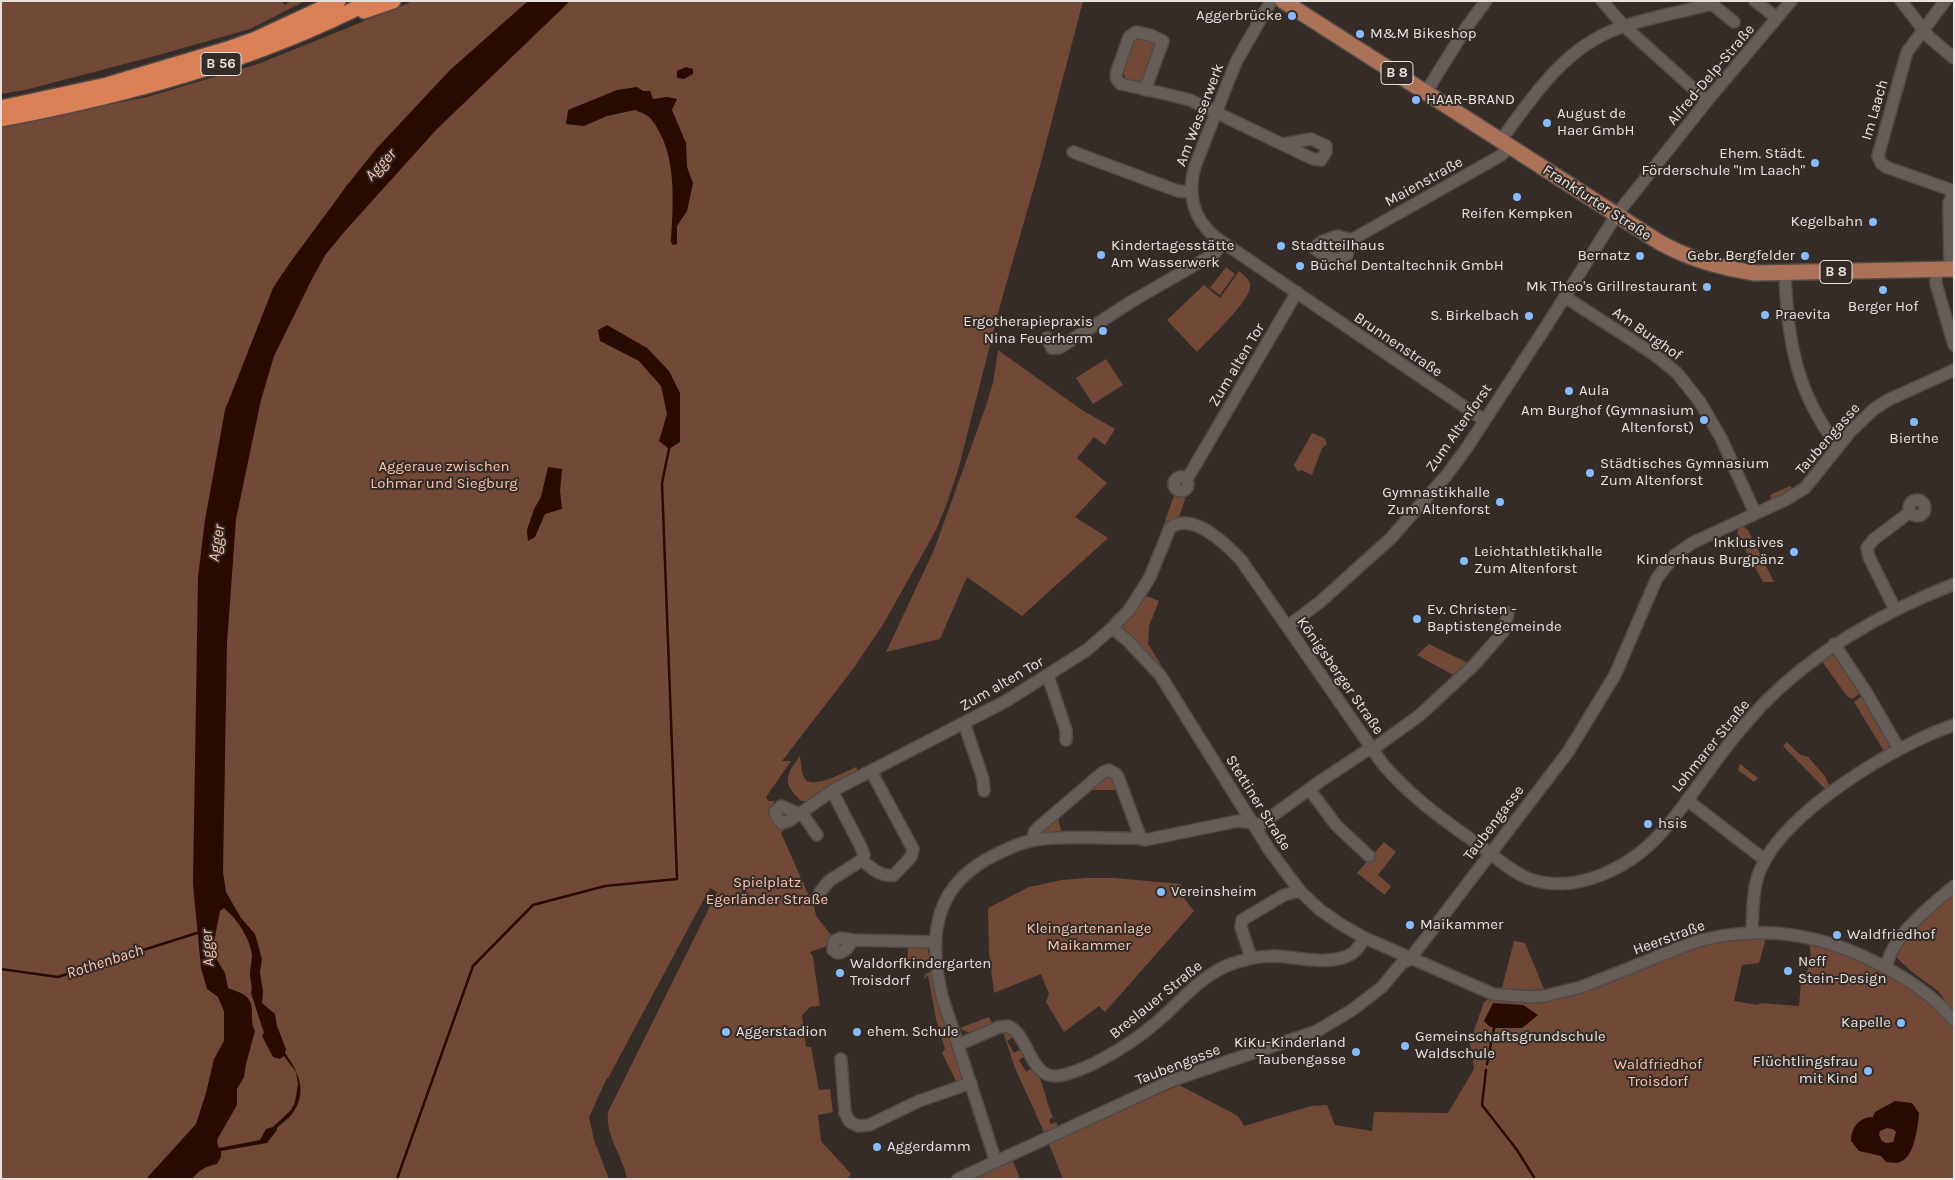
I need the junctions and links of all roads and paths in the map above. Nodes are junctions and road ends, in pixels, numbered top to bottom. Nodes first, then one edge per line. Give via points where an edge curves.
1 (338, 1) edge
2 (371, 1) edge
3 (393, 1) edge
4 (1271, 1) edge
5 (1283, 1) edge
6 (1602, 1) edge
7 (1755, 1) edge
8 (1791, 1) edge
9 (1902, 1) edge
10 (1945, 1) edge
11 (1481, 3) edge
12 (1777, 18) junction
13 (336, 19) junction
14 (1734, 22) dead end
15 (1624, 26) junction
16 (1923, 30) junction
17 (1954, 58) edge
18 (1145, 90) junction
19 (1426, 92) junction
20 (1707, 101) junction
21 (1, 108) edge
22 (1216, 112) junction
23 (1, 119) edge
24 (1505, 143) junction
25 (1283, 144) dead end
26 (1072, 152) dead end
27 (1191, 192) junction
28 (1954, 192) edge
29 (1616, 214) junction
30 (1219, 240) junction
31 (1350, 240) dead end
32 (1946, 269) edge
33 (1785, 272) junction
34 (1297, 292) junction
35 (1565, 297) junction
36 (1047, 338) dead end
37 (1954, 346) edge
38 (1954, 370) edge
39 (1484, 420) junction
40 (1838, 446) junction
41 (1187, 479) dead end
42 (1910, 512) dead end
43 (1755, 514) junction
44 (1170, 528) joint
45 (1954, 584) edge
46 (1895, 609) junction
47 (1508, 614) dead end
48 (1288, 626) junction
49 (1112, 628) junction
50 (1834, 644) junction
51 (1048, 676) junction
52 (964, 724) junction
53 (1954, 725) edge
54 (1066, 740) dead end
55 (1373, 749) junction
56 (1899, 749) junction
57 (872, 771) junction
58 (1309, 789) junction
59 (832, 791) junction
60 (984, 791) dead end
61 (1687, 800) junction
62 (1255, 825) junction
63 (818, 835) dead end
64 (1141, 839) junction
65 (1032, 840) junction
66 (1490, 853) junction
67 (1369, 856) dead end
68 (862, 860) junction
69 (1765, 860) junction
70 (1954, 886) edge
71 (1300, 891) junction
72 (820, 892) dead end
73 (1752, 932) junction
74 (1364, 938) junction
75 (852, 940) dead end
76 (934, 942) junction
77 (1251, 958) junction
78 (1410, 959) junction
79 (1887, 968) junction
80 (1954, 1021) edge
81 (958, 1046) junction
82 (841, 1059) dead end
83 (971, 1083) junction
84 (996, 1162) junction
85 (958, 1179) edge

1 - 21 highway, B 56 via 228,49 107,85
2 - 13 highway, B 56
3 - 13 highway
4 - 22 street, Am Wasserwerk via 1239,56
5 - 19 main road, Frankfurter Straße / B 8
6 - 15 street
7 - 12 street
8 - 12 street, Alfred-Delp-Straße
9 - 16 street
10 - 16 street, Im Laach
11 - 19 street
12 - 20 street, Alfred-Delp-Straße
13 - 23 highway, B 56 via 206,69 102,97
14 - 15 street, Maienstraße via 1712,4
15 - 20 street
15 - 24 street, Maienstraße via 1590,43 1540,86 1515,120
16 - 17 street
16 - 28 street, Im Laach via 1908,52 1878,158 1886,167
18 - 18 street via 1163,41 1150,34 1136,32 1129,37 1116,76 1121,84
18 - 22 street via 1190,100
19 - 24 main road, Frankfurter Straße / B 8
20 - 29 street, Alfred-Delp-Straße
22 - 25 street
22 - 27 street, Am Wasserwerk via 1195,166
24 - 29 main road, Frankfurter Straße / B 8
24 - 31 street, Maienstraße via 1500,156
26 - 27 street via 1178,191
27 - 30 street, Am Wasserwerk via 1200,220 1206,230
28 - 32 street via 1949,203
29 - 33 main road, Frankfurter Straße / B 8 via 1659,242 1694,259 1744,271
29 - 35 street, Zum Altenforst
30 - 34 street, Am Wasserwerk
30 - 36 street via 1214,254 1059,348 1052,348
32 - 33 main road, Frankfurter Straße / B 8
32 - 37 street via 1936,284
33 - 40 street via 1790,334 1797,369 1816,412
34 - 39 street, Brunnenstraße
34 - 41 street, Zum alten Tor
35 - 39 street, Zum Altenforst
35 - 43 street, Am Burghof via 1655,354 1677,373 1700,402 1721,438
38 - 40 street, Taubengasse via 1880,404
39 - 48 street, Zum Altenforst via 1446,476 1390,539 1320,602
40 - 43 street, Taubengasse via 1804,488
42 - 46 street via 1872,540 1867,548
43 - 66 street, Taubengasse via 1690,544 1662,570 1622,662 1601,699 1568,752
44 - 48 street, Königsberger Straße via 1175,524 1188,524 1203,529 1223,543 1241,560
44 - 49 street, Zum alten Tor via 1146,584 1130,609
45 - 46 street, Lohmarer Straße
46 - 50 street, Lohmarer Straße
47 - 55 street via 1503,632 1474,664 1420,715
48 - 55 street, Königsberger Straße
49 - 51 street, Zum alten Tor via 1087,650
49 - 62 street, Stettiner Straße via 1160,675
50 - 56 street
50 - 61 street, Lohmarer Straße via 1762,705
51 - 52 street, Zum alten Tor
51 - 54 street via 1066,730
52 - 57 street, Zum alten Tor
52 - 60 street via 984,779
53 - 56 street
55 - 58 street
55 - 66 street, Königsberger Straße via 1394,777 1418,800
56 - 69 street via 1816,804 1781,836
57 - 59 street, Zum alten Tor
57 - 68 street via 913,849 911,857 892,876 878,872
58 - 62 street
58 - 67 street via 1336,825
59 - 63 street, Zum alten Tor via 800,813
59 - 68 street via 862,850
61 - 66 street, Lohmarer Straße via 1643,850 1619,866 1587,880 1562,884 1541,882 1518,873
61 - 69 street
62 - 64 street via 1238,821
62 - 71 street, Stettiner Straße
64 - 65 street
64 - 65 street via 1118,777 1109,770 1040,826
65 - 76 street via 987,858 960,879 940,913
66 - 78 street, Taubengasse
68 - 72 street via 830,881
69 - 73 street via 1754,896
70 - 79 street via 1907,930 1890,955
71 - 74 street, Stettiner Straße via 1320,910
71 - 77 street via 1284,895 1242,920 1241,927
73 - 78 street, Heerstraße via 1700,940 1581,987 1544,996 1493,994
73 - 79 street, Heerstraße via 1819,939
74 - 77 street, Breslauer Straße via 1354,952 1331,959
74 - 78 street, Stettiner Straße
75 - 76 street
76 - 81 street via 937,975
77 - 81 street, Breslauer Straße via 1226,966 1207,977 1129,1044 1088,1066 1067,1073 1054,1076 1041,1071 1015,1031 1008,1026
78 - 84 street, Taubengasse via 1402,963 1382,987 1317,1031 1173,1080
79 - 80 street, Heerstraße via 1909,980
81 - 83 street
82 - 83 street via 845,1113 850,1122 858,1126 868,1125 919,1101
83 - 84 street
84 - 85 street, Taubengasse

